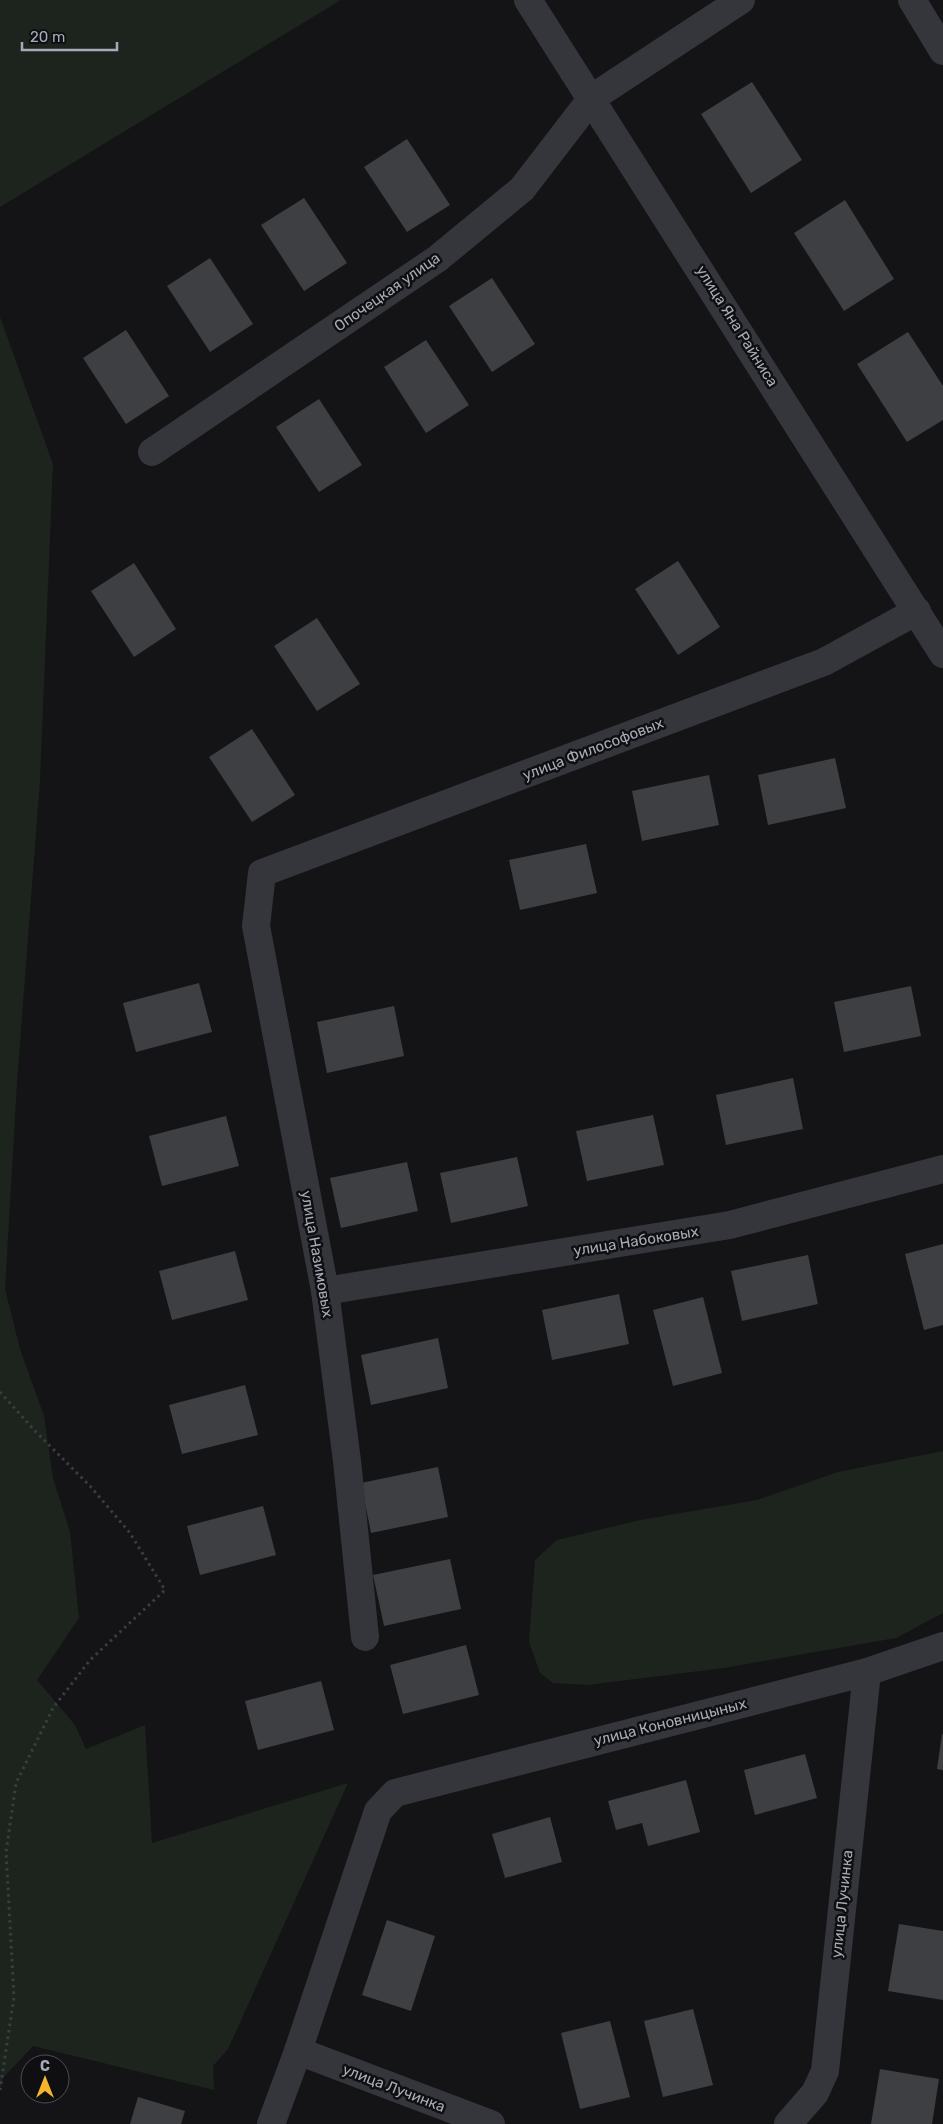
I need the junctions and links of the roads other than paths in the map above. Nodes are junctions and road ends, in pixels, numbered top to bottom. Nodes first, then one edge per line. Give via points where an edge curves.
1 (528, 0) edge
2 (741, 0) edge
3 (912, 0) edge
4 (943, 51) edge
5 (592, 98) junction
6 (152, 452) dead end
7 (918, 611) junction
8 (943, 654) edge
9 (262, 873) joint
10 (943, 1169) edge
11 (325, 1291) junction
12 (365, 1637) dead end
13 (943, 1646) edge
14 (867, 1672) junction
15 (298, 2051) junction
16 (271, 2124) edge
17 (491, 2124) edge
18 (788, 2124) edge

1 - 5 street, улица Яна Райниса
2 - 5 street, Опочецкая улица
3 - 4 street
5 - 6 street, Опочецкая улица via 522,189 437,259
5 - 7 street, улица Яна Райниса
7 - 8 street, улица Яна Райниса
7 - 9 street, улица Философовых via 824,662
9 - 11 street, улица Назимовых via 256,926
10 - 11 street, улица Набоковых via 730,1225
11 - 12 street, улица Назимовых
13 - 14 street, улица Коновницыных
14 - 15 street, улица Коновницыных via 395,1792 378,1811
14 - 18 street, улица Лучинка via 825,2071 815,2093
15 - 16 street
15 - 17 street, улица Лучинка

